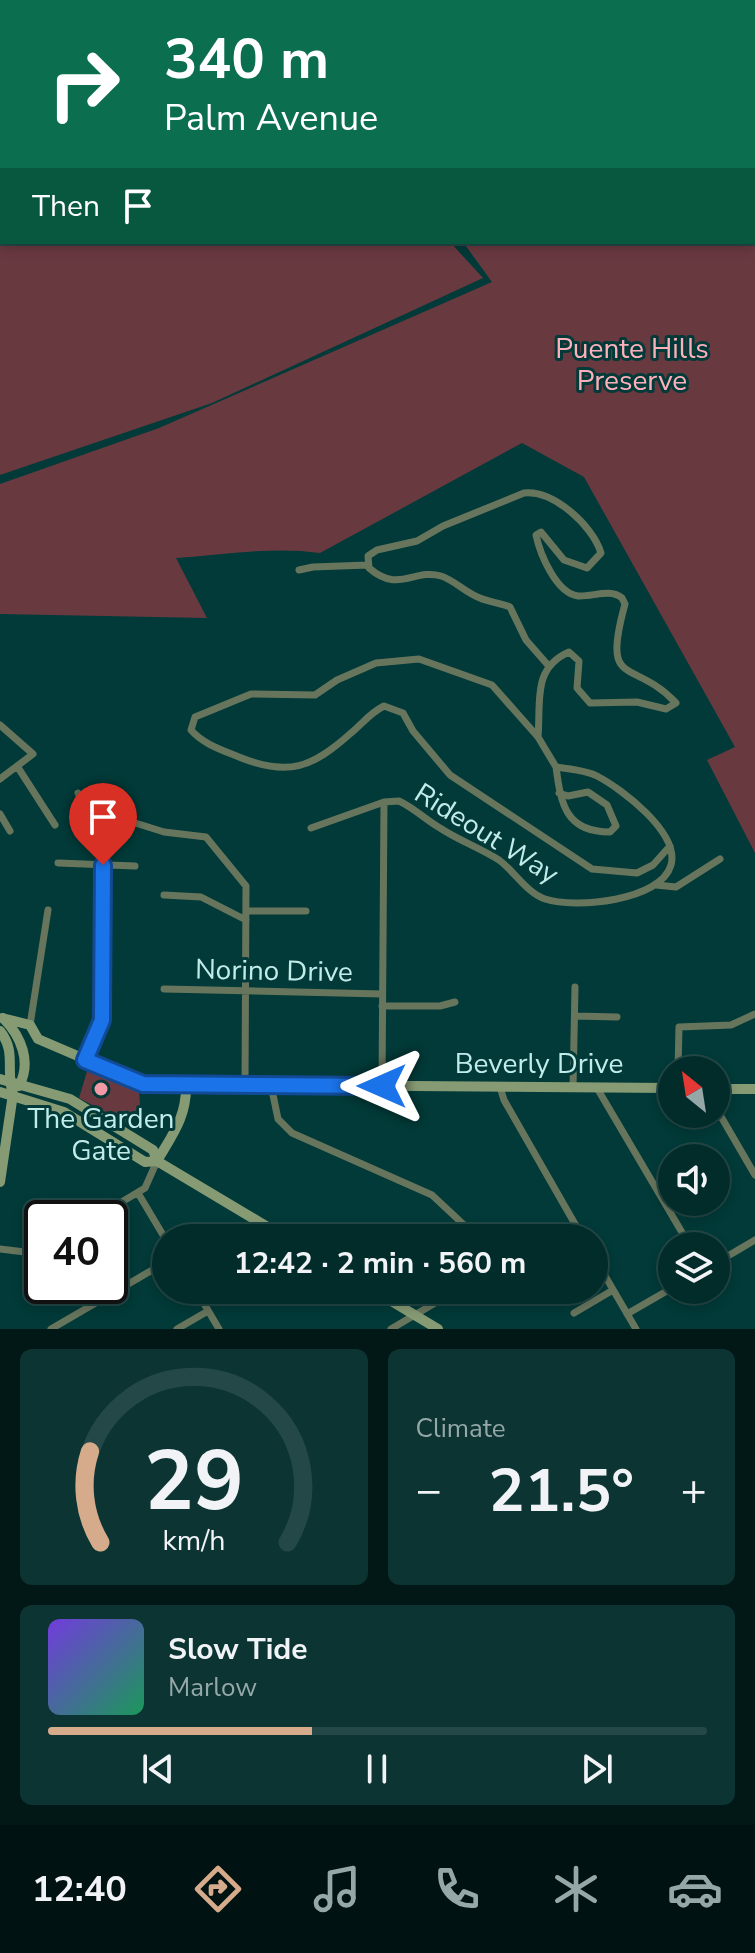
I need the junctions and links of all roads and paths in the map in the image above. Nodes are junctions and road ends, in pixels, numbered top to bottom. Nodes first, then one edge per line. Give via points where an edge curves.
1 (368, 565) junction
2 (299, 570) dead end
3 (547, 664) junction
4 (0, 725) edge
5 (538, 737) junction
6 (17, 766) junction
7 (556, 767) junction
8 (0, 779) edge
9 (78, 793) dead end
10 (559, 793) junction
11 (384, 802) junction
12 (0, 814) edge
13 (55, 825) dead end
14 (311, 828) dead end
15 (10, 831) dead end
16 (670, 846) junction
17 (720, 859) dead end
18 (58, 863) dead end
19 (103, 865) junction
20 (135, 866) dead end
21 (656, 885) junction
22 (164, 895) dead end
23 (48, 910) dead end
24 (306, 911) dead end
25 (246, 916) junction
26 (575, 987) dead end
27 (164, 989) dead end
28 (245, 993) junction
29 (382, 994) junction
30 (455, 1002) dead end
31 (382, 1006) junction
32 (755, 1014) edge
33 (575, 1016) junction
34 (1, 1017) edge
35 (617, 1017) dead end
36 (0, 1031) edge
37 (34, 1033) junction
38 (23, 1048) junction
39 (678, 1056) edge
40 (85, 1060) junction
41 (4, 1080) edge
42 (22, 1083) junction
43 (186, 1084) junction
44 (245, 1085) junction
45 (271, 1085) junction
46 (382, 1086) junction
47 (500, 1087) junction
48 (573, 1088) junction
49 (597, 1088) junction
50 (658, 1088) edge
51 (730, 1089) edge
52 (755, 1089) edge
53 (0, 1092) edge
54 (13, 1094) junction
55 (728, 1128) edge
56 (157, 1161) junction
57 (755, 1175) edge
58 (0, 1182) edge
59 (138, 1193) junction
60 (126, 1200) edge
61 (156, 1224) edge
62 (263, 1224) edge
63 (463, 1224) edge
64 (575, 1224) edge
65 (682, 1232) edge
66 (755, 1240) edge
67 (0, 1249) edge
68 (24, 1252) edge
69 (730, 1255) edge
70 (152, 1270) edge
71 (608, 1281) edge
72 (613, 1290) junction
73 (658, 1296) edge
74 (204, 1304) edge
75 (396, 1304) edge
76 (433, 1304) edge
77 (208, 1311) junction
78 (574, 1313) dead end
79 (627, 1314) junction
80 (414, 1315) junction
81 (51, 1329) edge
82 (177, 1329) edge
83 (219, 1329) edge
84 (391, 1329) edge
85 (438, 1329) edge
86 (636, 1329) edge

1 - 2 street
1 - 3 street via 395,581 443,576 481,599 510,607 526,640
1 - 3 street via 368,556 377,550 417,541 524,493 539,494 579,516 597,538 601,553 587,568 573,566 538,532 560,586 576,596 605,593 622,598 617,658 627,672 673,699 676,706 590,703 577,688 576,655 569,652
3 - 5 street
4 - 6 street via 33,754
5 - 7 street
5 - 16 street via 492,685 419,659 376,663 315,695 251,694 195,717 191,730 213,747 268,768 298,767 326,754 384,706 403,713 450,775 592,869 637,873
6 - 8 street
6 - 13 street
7 - 10 street
7 - 16 street via 595,774 635,803
9 - 25 street via 83,806 94,810 164,832 206,837 246,886
10 - 10 street via 576,824 591,832 610,832 616,826 607,805 588,792
11 - 14 street
11 - 21 street, Rideout Way via 404,803 500,861 545,899 608,901
11 - 29 street, Rideout Way
12 - 15 street
16 - 21 street via 672,864
17 - 21 street, Rideout Way via 676,887
18 - 19 street
19 - 20 street
19 - 40 street via 102,1020
22 - 25 street via 201,897
23 - 37 street
24 - 25 street
25 - 28 street
26 - 33 street
27 - 28 street, Norino Drive
28 - 29 street, Norino Drive
28 - 44 street
29 - 31 street, Rideout Way
30 - 31 street, Norino Drive
31 - 46 street, Rideout Way
32 - 39 street via 731,1025 679,1027
33 - 35 street
33 - 48 street
34 - 37 main road, Beverly Drive
34 - 38 main road
36 - 41 main road via 12,1058
37 - 38 main road
37 - 40 main road, Beverly Drive
38 - 42 main road
40 - 43 main road, Beverly Drive via 136,1083
41 - 42 main road
41 - 54 main road
42 - 54 main road
42 - 56 main road via 70,1099 153,1150
43 - 44 main road, Beverly Drive
43 - 56 main road via 183,1120
44 - 45 main road, Beverly Drive
45 - 46 main road, Beverly Drive
45 - 63 street via 278,1119 292,1133 432,1195
46 - 47 main road, Beverly Drive
47 - 48 main road, Beverly Drive
47 - 64 street
48 - 49 main road, Beverly Drive
49 - 50 main road, Beverly Drive
49 - 65 street
51 - 52 main road
53 - 54 main road
54 - 56 main road via 64,1112 145,1162
54 - 58 main road
55 - 57 street
56 - 59 street
56 - 62 main road
59 - 60 street
59 - 61 street
66 - 69 street
67 - 68 street
70 - 81 street
71 - 72 street
72 - 78 street
72 - 79 street
73 - 79 street
74 - 77 street
75 - 80 main road
76 - 80 street
77 - 82 street
77 - 83 street
79 - 86 street
80 - 84 street
80 - 85 main road

